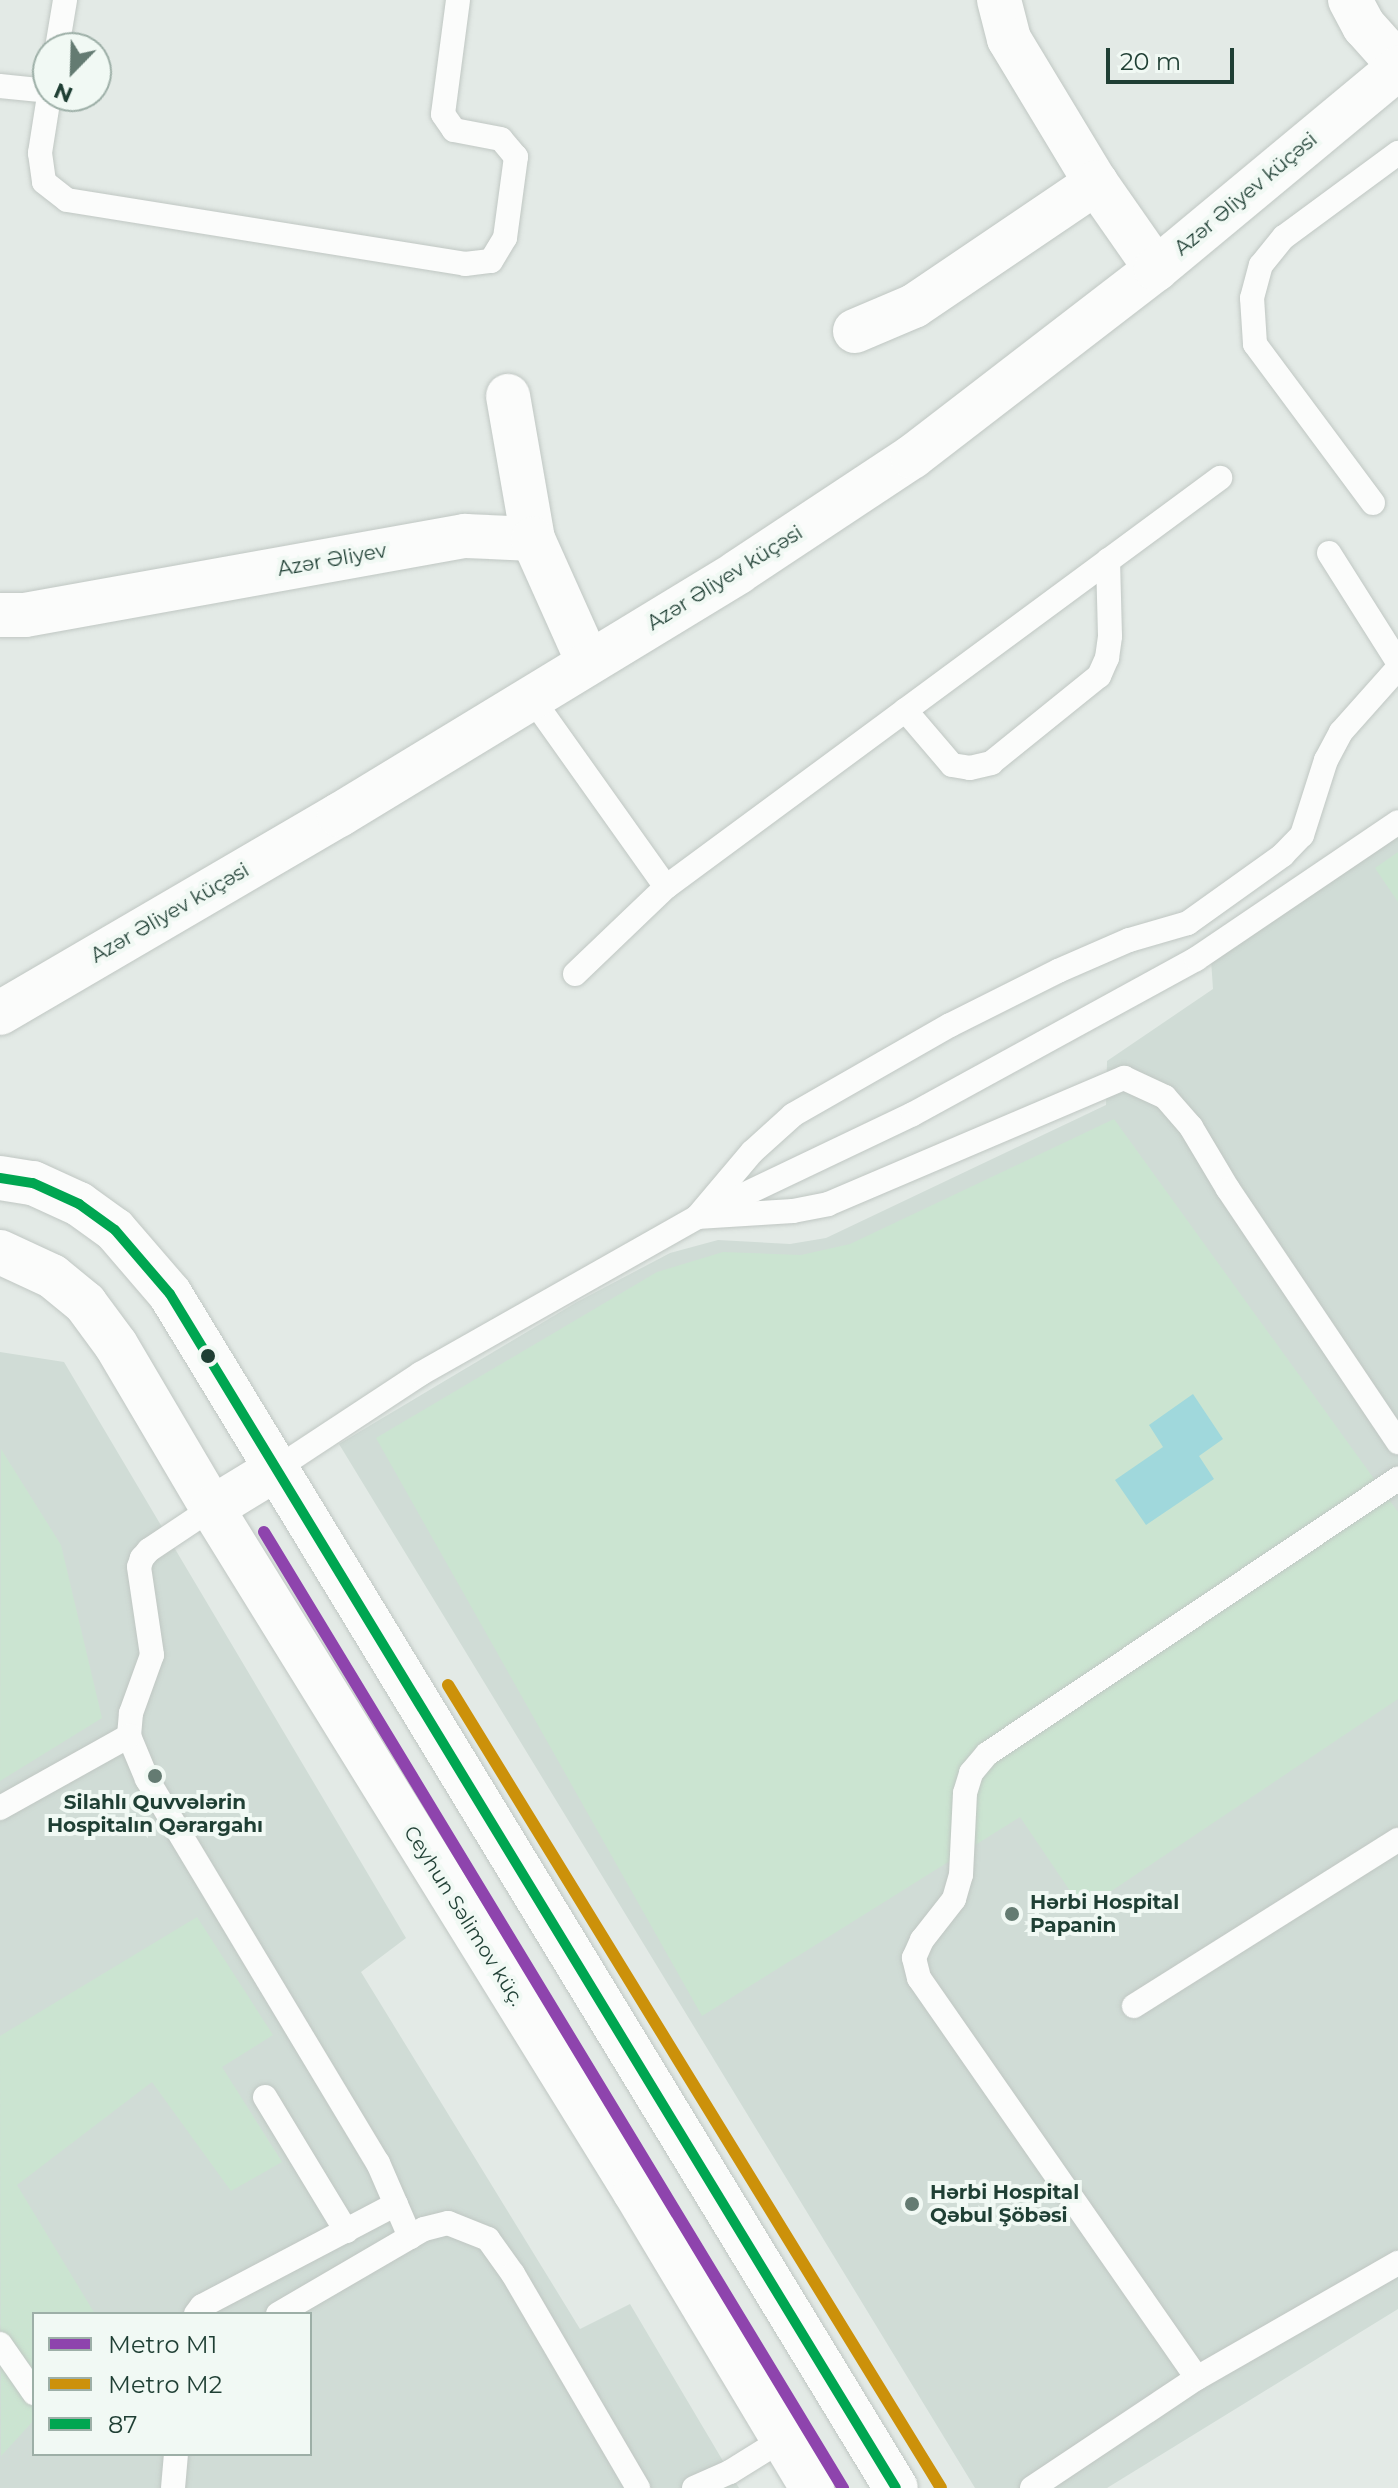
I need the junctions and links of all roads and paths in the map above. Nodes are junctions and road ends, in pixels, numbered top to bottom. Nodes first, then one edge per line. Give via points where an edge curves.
1 (65, 0) edge
2 (458, 0) edge
3 (999, 0) edge
4 (1350, 0) edge
5 (60, 32) edge
6 (1398, 66) edge
7 (0, 86) edge
8 (32, 91) edge
9 (46, 112) edge
10 (1398, 153) edge
11 (1096, 183) junction
12 (1156, 269) junction
13 (855, 331) dead end
14 (508, 396) dead end
15 (1220, 478) dead end
16 (1373, 503) dead end
17 (533, 539) junction
18 (1329, 553) dead end
19 (1108, 560) junction
20 (0, 615) edge
21 (588, 662) junction
22 (1398, 662) edge
23 (1398, 668) edge
24 (531, 697) junction
25 (905, 710) junction
26 (1398, 822) edge
27 (666, 887) junction
28 (575, 974) dead end
29 (0, 1013) edge
30 (0, 1178) edge
31 (697, 1217) junction
32 (0, 1252) edge
33 (1398, 1442) edge
34 (276, 1469) junction
35 (1398, 1479) edge
36 (212, 1508) junction
37 (129, 1736) junction
38 (0, 1808) edge
39 (1398, 1840) edge
40 (1134, 2006) dead end
41 (265, 2097) dead end
42 (396, 2204) junction
43 (346, 2231) junction
44 (410, 2237) junction
45 (1398, 2263) edge
46 (198, 2312) edge
47 (281, 2312) edge
48 (0, 2344) edge
49 (1197, 2378) junction
50 (32, 2390) edge
51 (783, 2439) junction
52 (176, 2456) edge
53 (173, 2488) edge
54 (638, 2488) edge
55 (694, 2488) edge
56 (812, 2488) edge
57 (896, 2488) edge
58 (1032, 2488) edge

1 - 5 lane
2 - 9 lane via 443,114 454,130 501,139 516,157 505,238 491,261 465,264 67,200 44,182 40,153
3 - 11 street via 1009,39
4 - 6 street
6 - 12 street, Azər Əliyev küçəsi
7 - 8 lane
10 - 16 lane via 1284,237 1261,265 1252,298 1255,344
11 - 12 street
11 - 13 street via 914,306
12 - 21 street, Azər Əliyev küçəsi via 912,457 738,572
14 - 17 street
15 - 19 lane
17 - 20 street, Azər Əliyev via 465,536 25,615
17 - 21 street
18 - 22 lane
19 - 25 lane
19 - 25 lane via 1110,636 1099,676 991,763 952,765
21 - 24 street, Azər Əliyev küçəsi
23 - 31 lane via 1341,732 1326,760 1302,835 1283,855 1188,923 1129,940 1058,971 950,1025 793,1115 752,1152
24 - 27 lane
24 - 29 street, Azər Əliyev küçəsi
25 - 27 lane
26 - 31 lane via 1196,959 913,1114
27 - 28 lane
30 - 34 street via 33,1183 79,1204 115,1230 170,1294
31 - 33 lane via 828,1204 1124,1078 1165,1097 1191,1127
31 - 34 lane via 420,1374
32 - 36 street, Ceyhun Səlimov küç. via 52,1276 85,1303 116,1345
34 - 36 street
34 - 57 street
35 - 49 lane via 987,1754 971,1773 965,1793 961,1875 954,1899 914,1958 919,1978
36 - 37 lane via 142,1558 152,1655 131,1713
36 - 51 street, Ceyhun Səlimov küç.
37 - 38 lane
37 - 42 lane via 147,1779 362,2135
39 - 40 lane
41 - 43 lane
42 - 43 lane
42 - 44 lane
43 - 46 lane
44 - 47 lane
44 - 54 lane via 448,2223 488,2239
45 - 49 lane
48 - 50 lane
49 - 58 lane
51 - 55 lane
51 - 56 street, Ceyhun Səlimov küç.
52 - 53 lane

